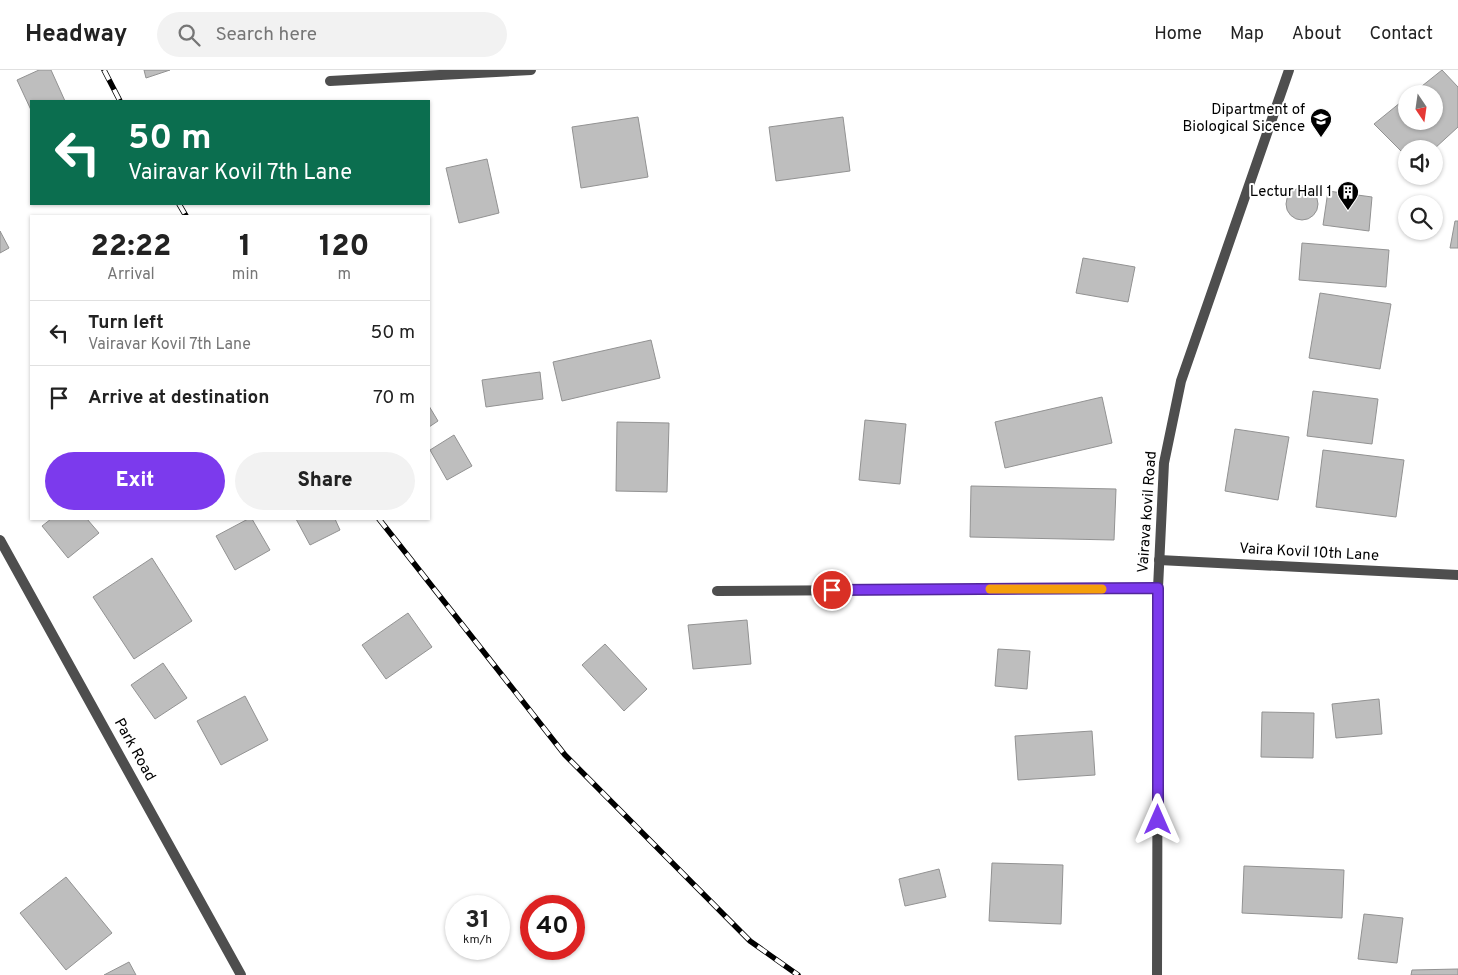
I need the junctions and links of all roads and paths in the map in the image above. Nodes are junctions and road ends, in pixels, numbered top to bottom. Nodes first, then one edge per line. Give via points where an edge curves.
1 (531, 70) edge
2 (1289, 70) edge
3 (330, 81) dead end
4 (0, 540) edge
5 (1159, 560) junction
6 (1458, 576) edge
7 (1158, 588) junction
8 (717, 591) dead end
9 (241, 975) edge
10 (1157, 975) edge

1 - 3 street
2 - 5 street, Vairava kovil Road via 1181,381 1164,463
4 - 9 street, Park Road
5 - 6 street, Vaira Kovil 10th Lane
5 - 7 street, Vairava kovil Road
7 - 8 street
7 - 10 street, Vairava kovil Road

